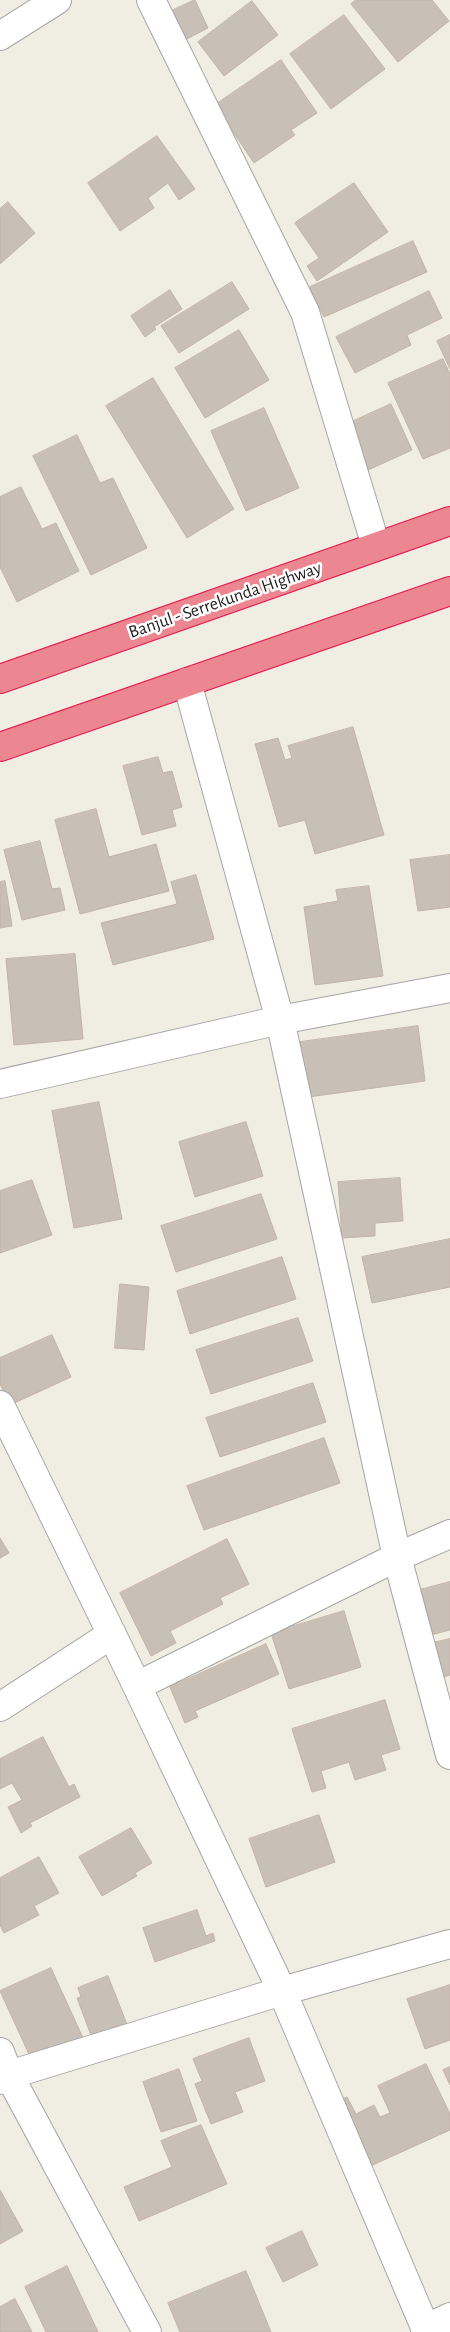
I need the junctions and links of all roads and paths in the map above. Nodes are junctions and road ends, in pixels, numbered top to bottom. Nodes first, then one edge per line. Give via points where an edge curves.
1 (57, 0) edge
2 (151, 0) edge
3 (0, 36) edge
4 (450, 521) edge
5 (376, 546) junction
6 (450, 591) edge
7 (0, 679) edge
8 (186, 682) junction
9 (0, 747) edge
10 (450, 988) edge
11 (280, 1020) junction
12 (0, 1084) edge
13 (0, 1405) edge
14 (450, 1534) edge
15 (397, 1557) junction
16 (112, 1634) junction
17 (138, 1686) junction
18 (0, 1707) edge
19 (450, 1755) edge
20 (450, 1944) edge
21 (282, 1991) junction
22 (3, 2069) edge
23 (450, 2317) edge
24 (426, 2330) edge
25 (147, 2332) edge

1 - 3 street
2 - 5 street via 305,312
4 - 5 highway, Banjul - Serrekunda Highway
5 - 7 highway, Banjul - Serrekunda Highway
6 - 8 highway
8 - 9 highway
8 - 11 street
10 - 11 street
11 - 12 street
11 - 15 street
13 - 16 street
14 - 15 street
15 - 17 street
15 - 19 street
16 - 17 street
16 - 18 street
17 - 21 street
20 - 21 street
21 - 22 street
21 - 24 street
22 - 25 street
23 - 24 street

